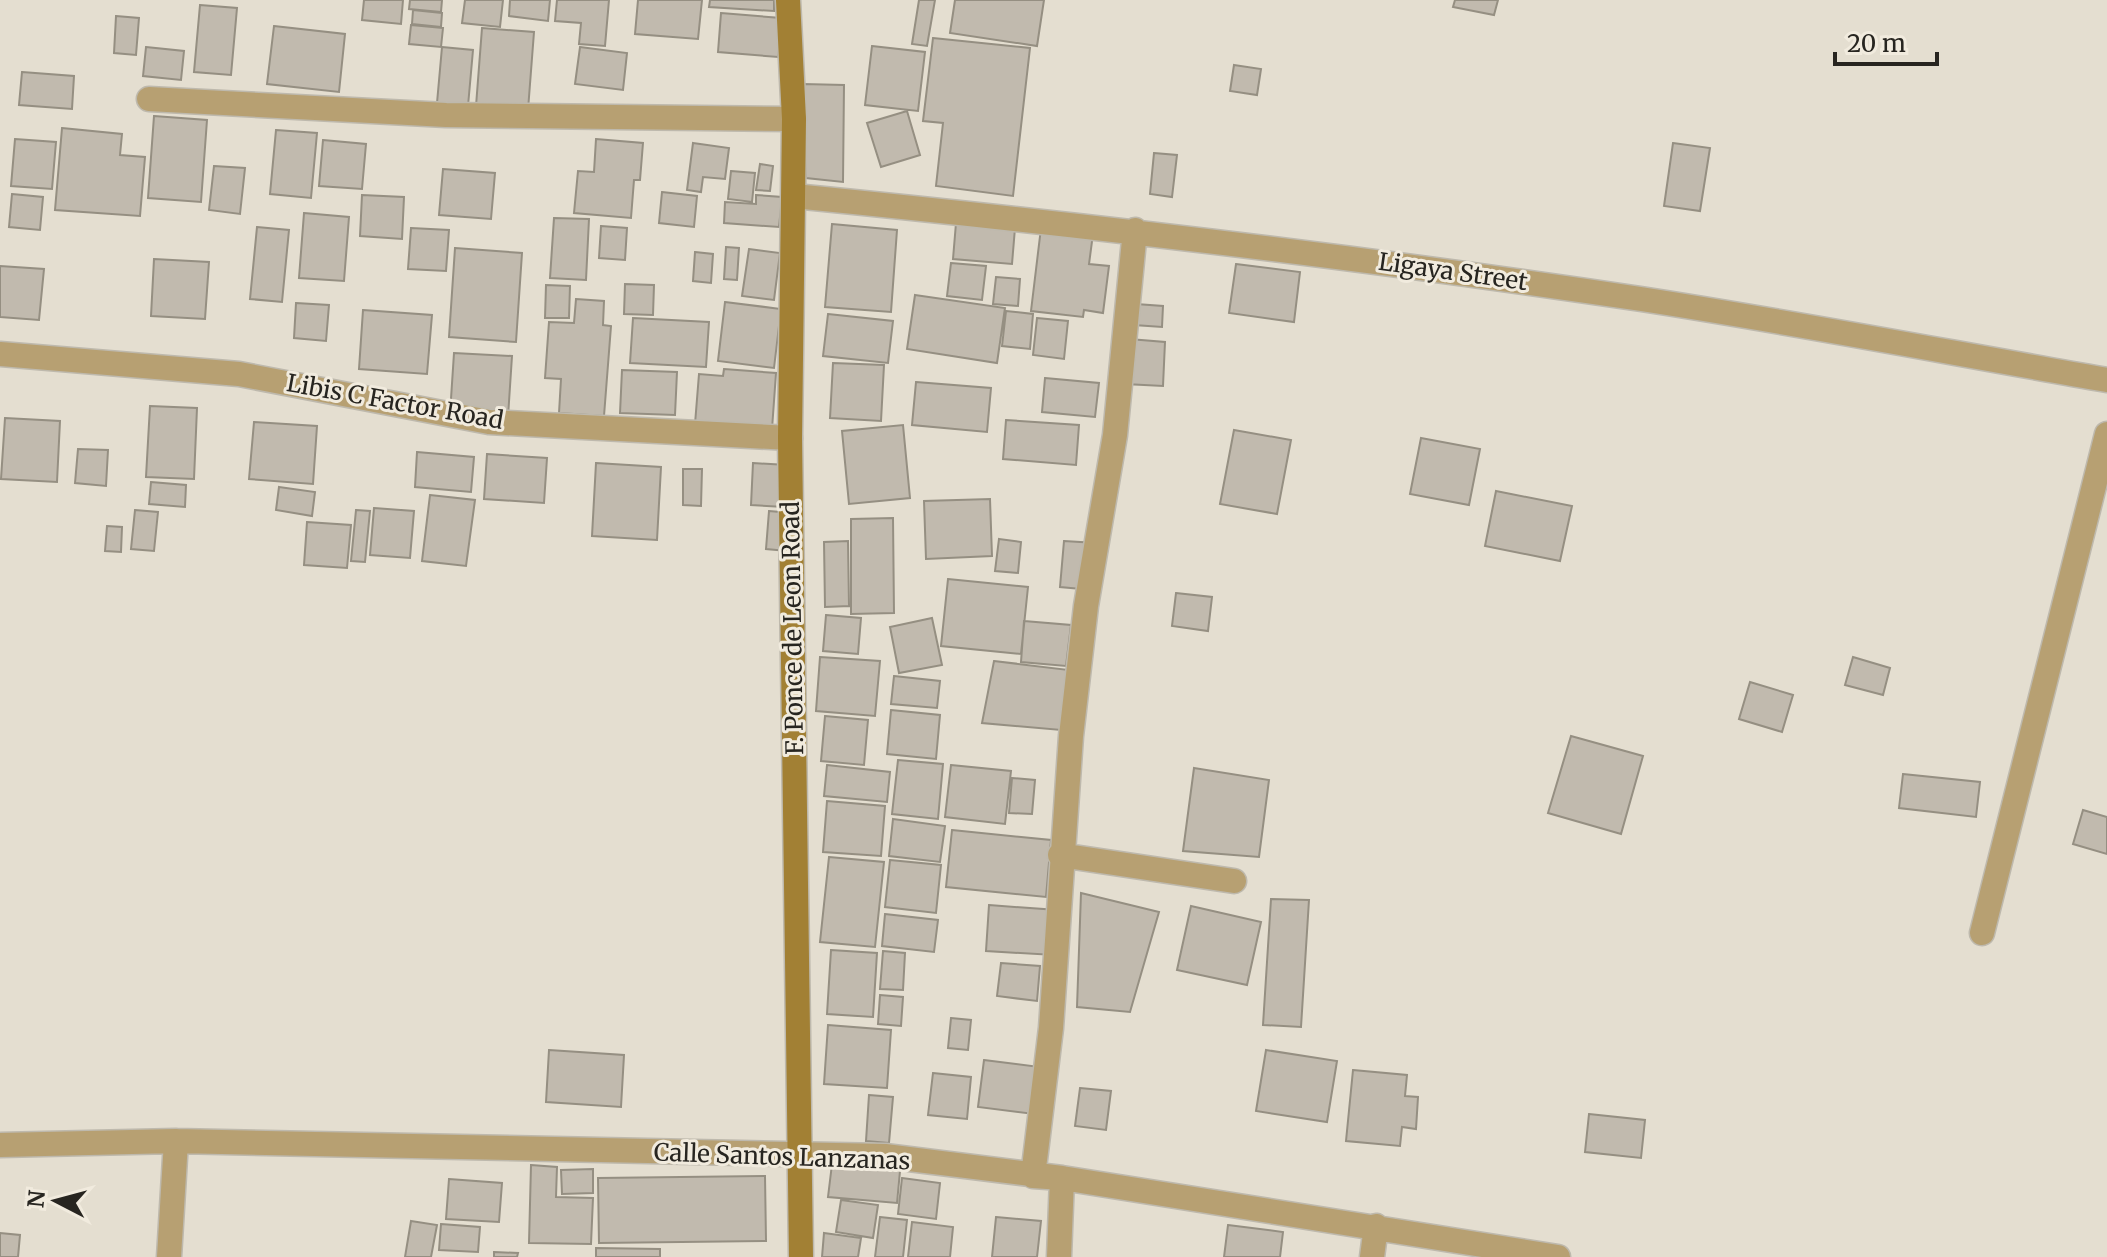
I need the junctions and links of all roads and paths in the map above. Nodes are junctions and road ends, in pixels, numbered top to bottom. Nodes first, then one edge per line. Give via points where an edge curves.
1 (788, 0) edge
2 (149, 99) dead end
3 (794, 119) junction
4 (794, 196) junction
5 (1135, 230) junction
6 (0, 354) edge
7 (2107, 380) edge
8 (2107, 434) edge
9 (790, 438) junction
10 (1060, 855) junction
11 (1234, 881) dead end
12 (1982, 933) dead end
13 (176, 1141) junction
14 (0, 1145) edge
15 (801, 1155) junction
16 (1033, 1176) junction
17 (1062, 1178) junction
18 (1376, 1226) junction
19 (169, 1257) edge
20 (801, 1257) edge
21 (1059, 1257) edge
22 (1372, 1257) edge
23 (1558, 1257) edge

1 - 3 street, F. Ponce de Leon Road
2 - 3 street via 446,115
3 - 4 street, F. Ponce de Leon Road
4 - 5 street, Ligaya Street
4 - 9 street, F. Ponce de Leon Road
5 - 7 street, Ligaya Street via 1644,300
5 - 10 street via 1115,435 1086,606
6 - 9 street, Libis C Factor Road via 239,374 489,422
8 - 12 street
9 - 15 street, F. Ponce de Leon Road
10 - 11 street
10 - 16 street via 1051,1028
13 - 14 street, Calle Santos Lanzanas
13 - 15 street, Calle Santos Lanzanas
13 - 19 street
15 - 16 street, Calle Santos Lanzanas via 885,1156
15 - 20 street, F. Ponce de Leon Road
16 - 17 street, Calle Santos Lanzanas
17 - 18 street
17 - 21 street
18 - 22 street
18 - 23 street

